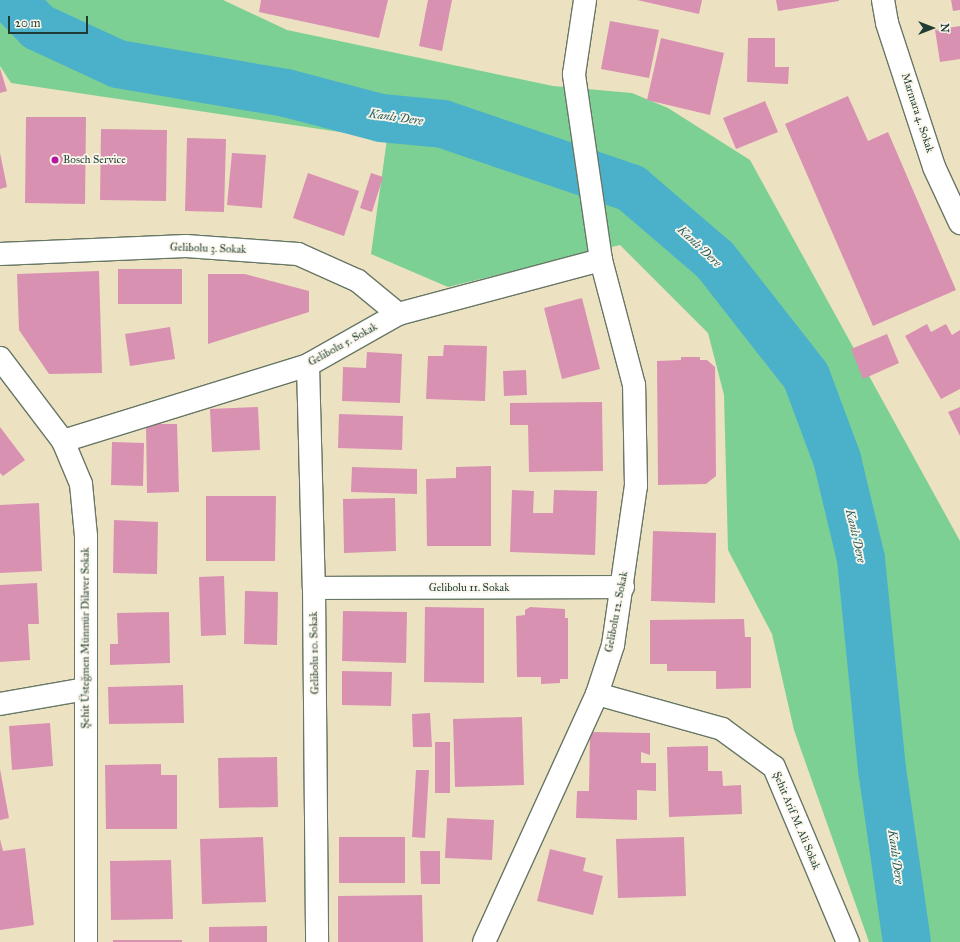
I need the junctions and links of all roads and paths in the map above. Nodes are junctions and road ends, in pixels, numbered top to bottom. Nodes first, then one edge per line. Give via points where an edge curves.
1 (585, 0) edge
2 (883, 0) edge
3 (960, 223) edge
4 (0, 254) edge
5 (601, 260) junction
6 (398, 314) junction
7 (0, 358) edge
8 (308, 365) junction
9 (63, 441) junction
10 (623, 587) junction
11 (314, 588) junction
12 (86, 690) junction
13 (597, 694) junction
14 (0, 704) edge
15 (86, 942) edge
16 (317, 942) edge
17 (484, 942) edge
18 (848, 942) edge

1 - 5 street, Gelibolu 12. Sokak via 574,74
2 - 3 street, Marmara 4. Sokak via 887,23 934,167
4 - 6 street, Gelibolu 3. Sokak via 186,246 298,254 358,280
5 - 6 street, Gelibolu 5. Sokak
5 - 10 street, Gelibolu 12. Sokak via 634,385 636,486
6 - 8 street, Gelibolu 5. Sokak
7 - 9 street, Şehit Üsteğmen Münmür Dilaver Sokak
8 - 9 street, Gelibolu 5. Sokak
8 - 11 street, Gelibolu 10. Sokak
9 - 12 street, Şehit Üsteğmen Münmür Dilaver Sokak via 81,484 86,536
10 - 11 street, Gelibolu 11. Sokak
10 - 13 street, Gelibolu 12. Sokak via 613,645
11 - 16 street, Gelibolu 10. Sokak
12 - 14 street
12 - 15 street, Şehit Üsteğmen Münmür Dilaver Sokak
13 - 17 street, Gelibolu 12. Sokak
13 - 18 street, Şehit Arif M. Ali Sokak via 722,729 774,767

